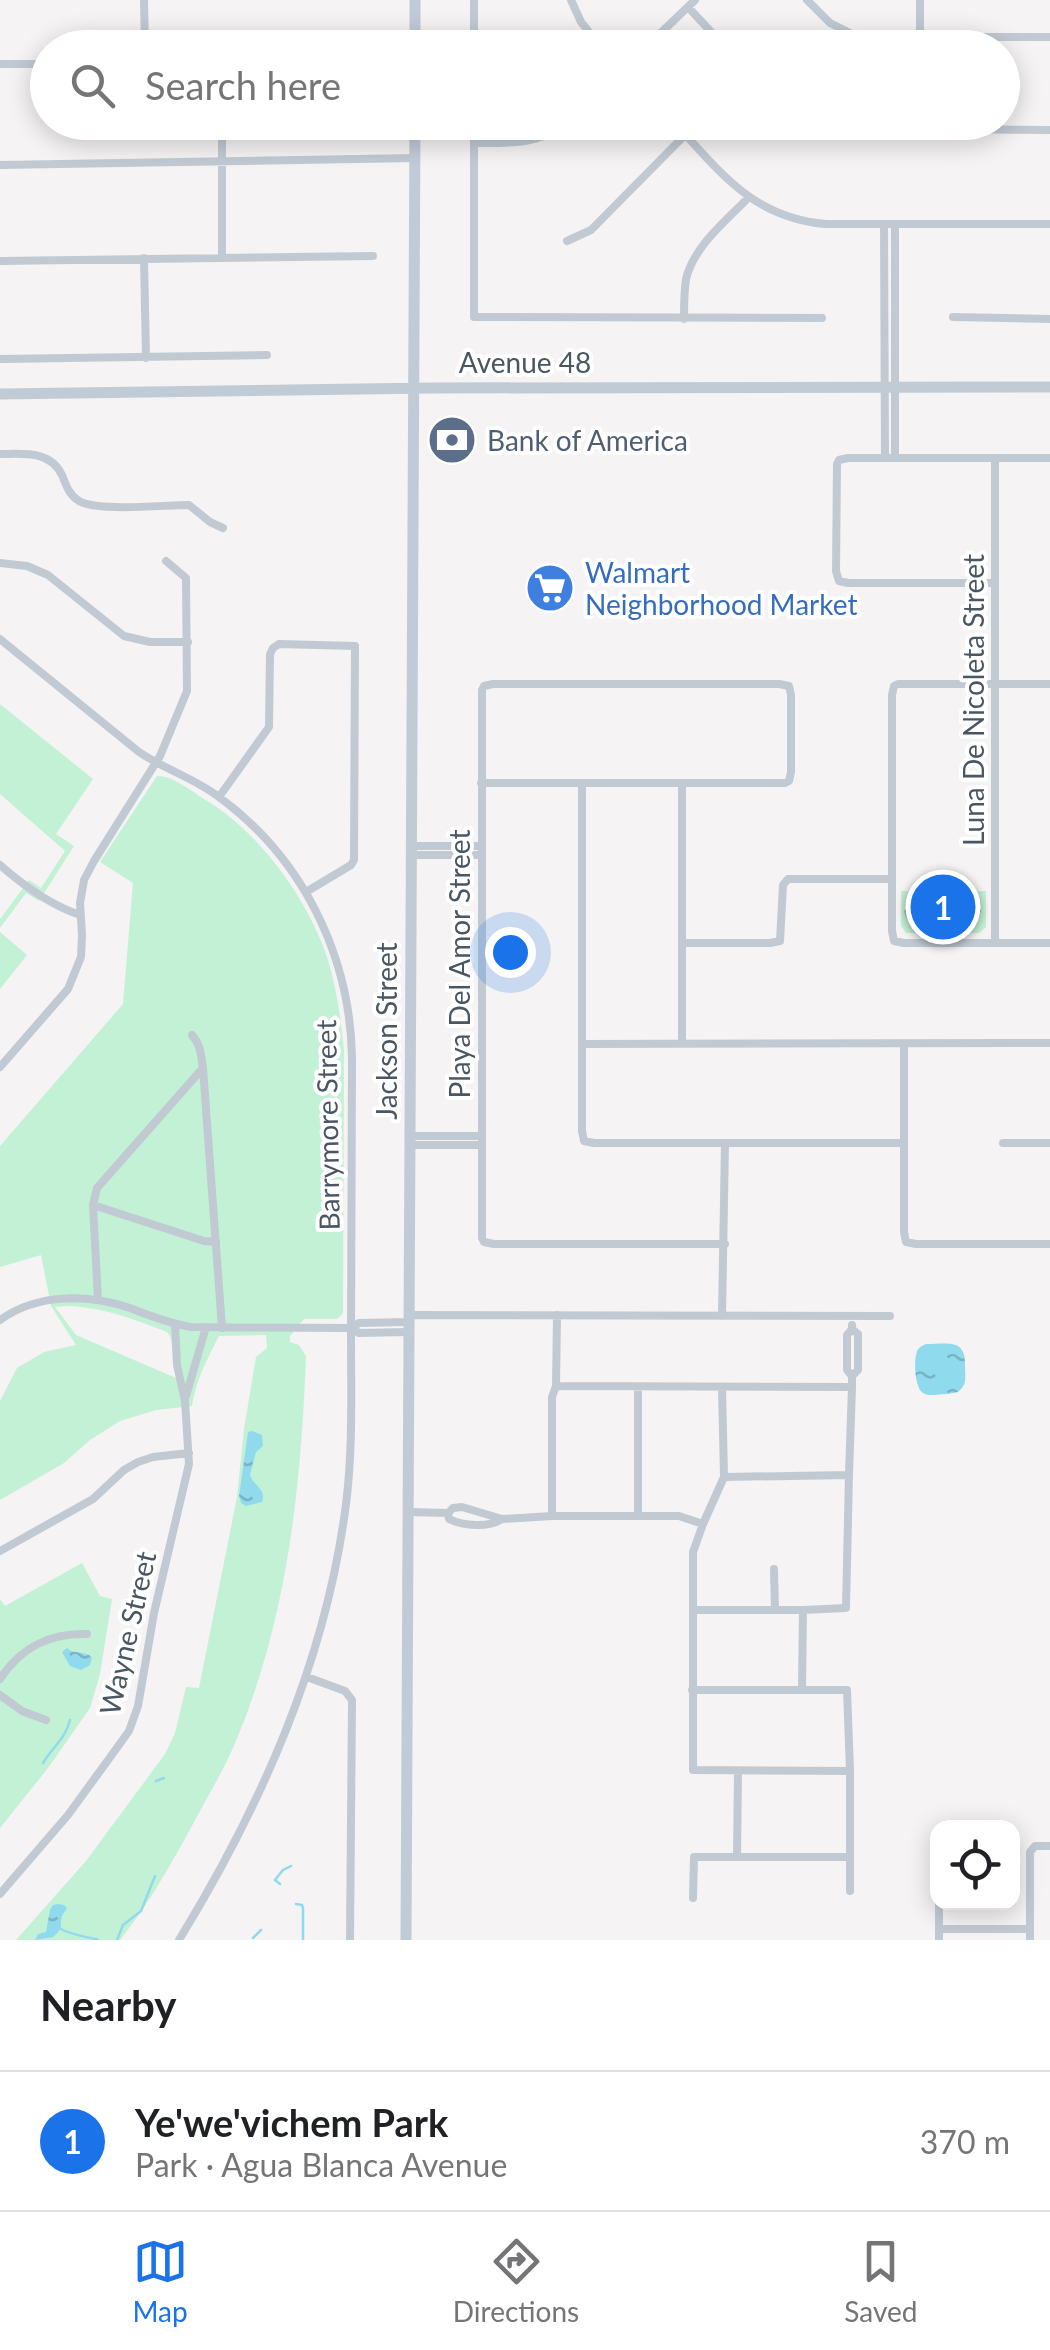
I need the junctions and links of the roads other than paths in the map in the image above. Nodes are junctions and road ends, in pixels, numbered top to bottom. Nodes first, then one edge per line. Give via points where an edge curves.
1 (144, 0) edge
2 (415, 0) edge
3 (474, 0) edge
4 (571, 0) edge
5 (807, 0) edge
6 (920, 0) edge
7 (691, 4) edge
8 (145, 30) edge
9 (415, 30) edge
10 (474, 30) edge
11 (587, 30) edge
12 (664, 30) edge
13 (712, 30) edge
14 (844, 30) edge
15 (920, 30) edge
16 (1020, 37) edge
17 (1050, 37) edge
18 (0, 64) edge
19 (30, 64) edge
20 (1020, 129) edge
21 (1050, 130) edge
22 (222, 140) edge
23 (415, 140) edge
24 (474, 140) edge
25 (534, 140) edge
26 (680, 140) edge
27 (690, 140) edge
28 (474, 144) junction
29 (415, 158) junction
30 (223, 160) junction
31 (0, 165) edge
32 (748, 198) junction
33 (884, 224) junction
34 (895, 224) junction
35 (1050, 224) edge
36 (568, 241) dead end
37 (222, 256) junction
38 (373, 256) dead end
39 (144, 258) junction
40 (0, 261) edge
41 (953, 317) dead end
42 (684, 318) junction
43 (822, 318) dead end
44 (1050, 319) edge
45 (267, 355) dead end
46 (146, 358) junction
47 (0, 360) edge
48 (890, 387) junction
49 (1050, 387) edge
50 (413, 388) junction
51 (0, 394) edge
52 (0, 454) edge
53 (885, 458) junction
54 (896, 458) junction
55 (995, 458) junction
56 (1050, 458) edge
57 (223, 528) dead end
58 (166, 561) dead end
59 (0, 563) edge
60 (995, 583) junction
61 (0, 639) edge
62 (188, 642) junction
63 (995, 684) junction
64 (1050, 684) edge
65 (156, 764) junction
66 (482, 783) junction
67 (582, 783) junction
68 (682, 783) junction
69 (219, 797) junction
70 (412, 851) junction
71 (482, 851) junction
72 (0, 865) edge
73 (892, 878) junction
74 (306, 892) junction
75 (80, 915) junction
76 (682, 943) junction
77 (995, 943) junction
78 (1050, 943) edge
79 (192, 1036) dead end
80 (904, 1043) junction
81 (1050, 1043) edge
82 (582, 1044) junction
83 (682, 1044) junction
84 (0, 1067) edge
85 (203, 1068) junction
86 (411, 1140) junction
87 (482, 1140) junction
88 (725, 1144) junction
89 (904, 1144) junction
90 (1003, 1144) dead end
91 (1050, 1144) edge
92 (93, 1205) junction
93 (216, 1242) junction
94 (725, 1244) junction
95 (1050, 1244) edge
96 (98, 1300) junction
97 (557, 1316) junction
98 (722, 1316) junction
99 (852, 1316) junction
100 (890, 1316) dead end
101 (0, 1320) edge
102 (408, 1323) junction
103 (175, 1324) junction
104 (206, 1328) junction
105 (222, 1328) junction
106 (351, 1328) junction
107 (852, 1329) junction
108 (846, 1354) junction
109 (858, 1354) junction
110 (852, 1376) junction
111 (556, 1386) junction
112 (638, 1386) junction
113 (722, 1387) junction
114 (852, 1387) junction
115 (184, 1401) junction
116 (189, 1453) junction
117 (849, 1475) junction
118 (724, 1476) junction
119 (472, 1510) junction
120 (408, 1512) junction
121 (448, 1514) junction
122 (552, 1516) junction
123 (638, 1516) junction
124 (502, 1519) junction
125 (472, 1524) junction
126 (702, 1524) junction
127 (0, 1551) edge
128 (774, 1569) dead end
129 (693, 1610) junction
130 (776, 1610) junction
131 (803, 1610) junction
132 (87, 1634) dead end
133 (307, 1677) junction
134 (0, 1679) edge
135 (692, 1690) junction
136 (802, 1690) junction
137 (0, 1696) edge
138 (46, 1720) dead end
139 (738, 1771) junction
140 (850, 1771) junction
141 (1050, 1846) edge
142 (737, 1857) junction
143 (850, 1857) junction
144 (850, 1891) dead end
145 (0, 1894) edge
146 (693, 1898) dead end
147 (938, 1910) edge
148 (938, 1930) junction
149 (1030, 1930) junction
150 (179, 1940) edge
151 (350, 1940) edge
152 (406, 1940) edge
153 (938, 1940) edge
154 (1030, 1940) edge

1 - 8 street
2 - 9 main road
3 - 10 street
4 - 11 street
5 - 14 street
6 - 15 street
7 - 12 street
7 - 13 street
16 - 17 street
18 - 19 street
20 - 21 street
22 - 30 street
23 - 29 main road, Jackson Street
24 - 28 street
25 - 28 street
26 - 36 street via 591,230
27 - 32 street
28 - 42 street via 474,317
29 - 30 street
29 - 50 main road, Jackson Street
30 - 31 street
30 - 37 street
32 - 33 street via 806,222
32 - 42 street via 692,261
33 - 34 street
33 - 48 street
34 - 35 street
34 - 48 street
37 - 38 street
37 - 39 street
39 - 40 street
39 - 46 street
41 - 44 street
42 - 43 street
45 - 46 street
46 - 47 street
48 - 49 main road, Avenue 48
48 - 50 main road, Avenue 48
48 - 53 street
48 - 54 street
50 - 51 main road, Avenue 48
50 - 70 main road, Jackson Street
52 - 57 street via 46,457 73,496 88,505 188,505
53 - 54 street
53 - 60 street via 838,460 838,581
54 - 55 street
55 - 56 street
55 - 60 street, Luna De Nicoleta Street
58 - 62 street via 186,578
59 - 62 street via 48,575 124,636
60 - 63 street, Luna De Nicoleta Street
61 - 65 street, Barrymore Street
62 - 65 street via 187,692
63 - 64 street
63 - 73 street via 894,686
63 - 77 street, Luna De Nicoleta Street
65 - 69 street, Barrymore Street
65 - 75 street via 88,870
66 - 67 street
66 - 68 street, Playa Del Amor Street via 484,686 789,686 789,781
66 - 71 street, Playa Del Amor Street
67 - 68 street
67 - 82 street
68 - 76 street
69 - 74 street, Barrymore Street via 277,851
69 - 74 street via 269,726 273,648 355,646 354,860
70 - 71 street
70 - 86 main road, Jackson Street
71 - 87 street, Playa Del Amor Street
72 - 75 street
73 - 76 street via 784,880 780,941
73 - 77 street via 894,941
74 - 106 street, Barrymore Street via 336,960 349,1018
75 - 84 street via 74,980
76 - 83 street
77 - 78 street
79 - 85 street
80 - 81 street
80 - 83 street
80 - 89 street
82 - 83 street
82 - 88 street via 584,1141
85 - 92 street via 97,1188
85 - 93 street
86 - 87 street
86 - 102 main road, Jackson Street
87 - 94 street, Playa Del Amor Street via 484,1242
88 - 89 street
88 - 94 street
89 - 95 street via 906,1242
90 - 91 street
92 - 93 street
92 - 96 street
93 - 105 street
94 - 98 street
96 - 101 street via 35,1302
96 - 103 street
97 - 98 street
97 - 102 street via 428,1316
97 - 111 street
98 - 99 street
99 - 100 street
99 - 107 street
102 - 106 street via 358,1333
102 - 120 main road, Jackson Street
103 - 104 street
103 - 115 street, Wayne Street
104 - 105 street
104 - 115 street, Wayne Street
105 - 106 street
106 - 133 street, Barrymore Street via 346,1503
107 - 108 street
107 - 109 street
108 - 109 street
108 - 110 street
109 - 110 street
110 - 114 street
111 - 112 street
111 - 122 street
112 - 113 street
112 - 123 street
113 - 114 street
113 - 118 street
114 - 117 street
115 - 116 street, Wayne Street
116 - 127 street via 138,1462 93,1499
116 - 145 street, Wayne Street via 133,1723
117 - 118 street
117 - 131 street via 846,1608
118 - 126 street
119 - 121 street via 453,1508
119 - 124 street
119 - 125 street
120 - 121 street
120 - 152 main road, Jackson Street
121 - 125 street via 454,1522
122 - 123 street
122 - 124 street
123 - 126 street via 680,1516
124 - 125 street
126 - 129 street via 694,1552
128 - 130 street
129 - 130 street
129 - 135 street
130 - 131 street
131 - 136 street
132 - 134 street via 35,1644
133 - 150 street, Barrymore Street via 262,1786
133 - 151 street via 352,1700
135 - 136 street
135 - 139 street via 692,1770
136 - 140 street via 848,1690
137 - 138 street
139 - 140 street
139 - 142 street
140 - 143 street
141 - 149 street via 1031,1848
142 - 143 street
142 - 146 street via 694,1858
143 - 144 street
147 - 148 street
148 - 149 street
148 - 153 street
149 - 154 street

